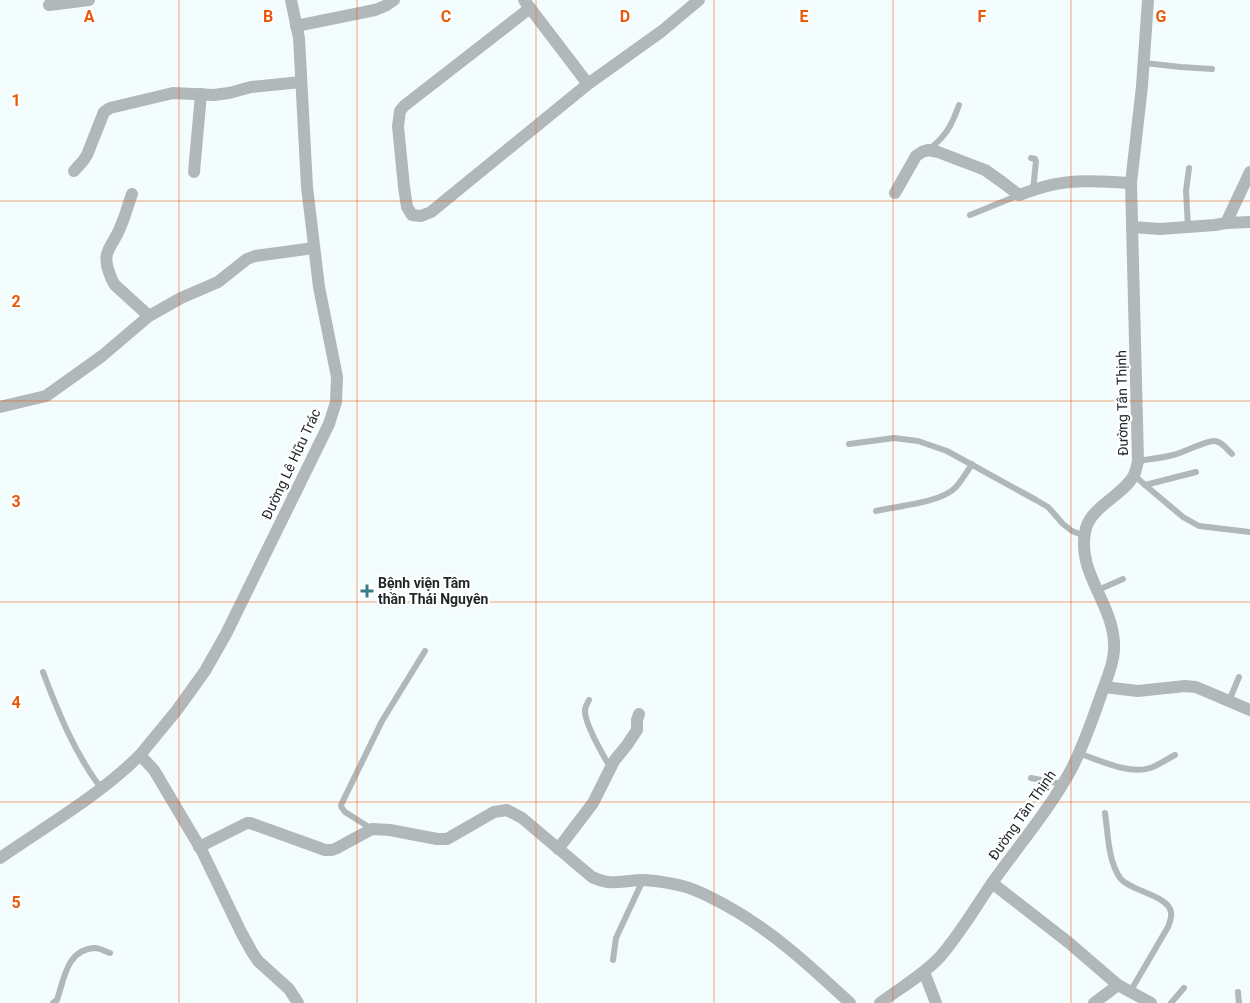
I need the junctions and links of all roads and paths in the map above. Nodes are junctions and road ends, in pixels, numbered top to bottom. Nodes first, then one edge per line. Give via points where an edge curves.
1 (88, 0) edge
2 (291, 0) edge
3 (394, 0) edge
4 (699, 0) edge
5 (1148, 0) edge
6 (527, 4) edge
7 (49, 5) dead end
8 (296, 26) junction
9 (1144, 63) junction
10 (1212, 69) dead end
11 (301, 82) junction
12 (588, 84) junction
13 (202, 94) junction
14 (959, 105) dead end
15 (928, 150) junction
16 (1031, 158) dead end
17 (1189, 168) dead end
18 (74, 171) dead end
19 (194, 172) dead end
20 (1250, 172) edge
21 (1131, 184) junction
22 (1033, 190) junction
23 (896, 193) dead end
24 (132, 194) dead end
25 (1019, 195) junction
26 (970, 215) dead end
27 (1250, 222) edge
28 (1226, 223) junction
29 (1132, 227) junction
30 (1188, 227) junction
31 (314, 248) junction
32 (149, 316) junction
33 (0, 407) edge
34 (849, 444) dead end
35 (1232, 454) dead end
36 (1138, 461) junction
37 (972, 464) junction
38 (1196, 472) dead end
39 (1134, 475) junction
40 (1145, 485) junction
41 (876, 511) dead end
42 (1250, 532) edge
43 (1085, 536) junction
44 (1123, 579) dead end
45 (1098, 590) junction
46 (425, 651) dead end
47 (43, 672) dead end
48 (1239, 677) dead end
49 (1104, 687) junction
50 (589, 700) dead end
51 (1229, 701) junction
52 (1250, 710) edge
53 (639, 714) dead end
54 (1078, 753) junction
55 (140, 755) junction
56 (1175, 755) dead end
57 (610, 767) junction
58 (1031, 778) dead end
59 (1062, 784) junction
60 (101, 788) junction
61 (1105, 813) dead end
62 (372, 830) junction
63 (199, 847) junction
64 (558, 849) junction
65 (0, 858) edge
66 (643, 880) junction
67 (992, 883) junction
68 (110, 953) dead end
69 (613, 960) dead end
70 (924, 972) junction
71 (1118, 985) junction
72 (1184, 988) dead end
73 (1130, 992) junction
74 (1238, 992) dead end
75 (53, 1003) edge
76 (298, 1003) edge
77 (850, 1003) edge
78 (880, 1003) edge
79 (936, 1003) edge
80 (1094, 1003) edge
81 (1151, 1003) edge
82 (1171, 1003) edge
83 (1239, 1003) edge

1 - 7 street
2 - 8 street, Đường Lê Hữu Trác
3 - 8 street via 375,10
4 - 12 street
5 - 9 street, Đường Tân Thịnh
6 - 12 street
6 - 12 street via 400,111 398,126 404,187 407,207 412,215 431,212
8 - 11 street, Đường Lê Hữu Trác
9 - 10 lane
9 - 21 street, Đường Tân Thịnh
11 - 13 street
11 - 31 street, Đường Lê Hữu Trác via 306,187
13 - 18 street via 173,93 110,108 104,112 87,155
13 - 19 street
14 - 15 lane via 952,125
15 - 23 street via 916,156
15 - 25 street via 985,170
16 - 22 lane via 1036,161
17 - 30 lane via 1186,191
20 - 28 street
21 - 22 street via 1069,182
21 - 29 street, Đường Tân Thịnh
22 - 25 street
24 - 32 street via 120,230 108,250 106,264 116,286
25 - 26 lane
27 - 28 street
28 - 30 street
29 - 30 street
29 - 36 street, Đường Tân Thịnh
31 - 32 street via 247,259 218,282
31 - 55 street, Đường Lê Hữu Trác via 336,377 336,402 329,424 209,664
32 - 33 street via 102,356 46,396
34 - 37 lane via 894,438 918,441
35 - 36 lane via 1221,443 1210,441 1173,456
36 - 39 street, Đường Tân Thịnh
37 - 41 lane via 956,487 944,496
37 - 43 lane via 1048,507 1063,524
38 - 40 lane
39 - 40 lane
39 - 43 street, Đường Tân Thịnh via 1092,516
40 - 42 lane via 1199,526
43 - 45 street, Đường Tân Thịnh via 1084,555
44 - 45 lane
45 - 49 street, Đường Tân Thịnh via 1112,629 1114,650
46 - 62 lane via 382,721 341,805
47 - 60 lane via 79,754
48 - 51 lane
49 - 51 street via 1138,692 1196,686
49 - 54 street, Đường Tân Thịnh
50 - 57 lane via 586,717 599,750
51 - 52 street
53 - 57 street via 637,730
54 - 56 lane via 1137,771 1151,768
54 - 59 street, Đường Tân Thịnh
55 - 60 street, Đường Lê Hữu Trác
55 - 63 street via 154,770
57 - 64 street via 593,803
58 - 59 lane
59 - 67 street, Đường Tân Thịnh
60 - 65 street, Đường Lê Hữu Trác
61 - 73 lane via 1111,855 1120,877 1161,900 1171,911 1168,927
62 - 63 street via 326,850 246,823
62 - 64 street via 447,839 494,812 506,810 522,818
63 - 76 street via 258,961 289,989
64 - 66 street via 600,881
66 - 69 lane via 616,938
66 - 77 street via 686,887 736,911 781,941
67 - 70 street, Đường Tân Thịnh via 960,931
67 - 71 street
68 - 75 lane via 96,948 82,951 73,958
70 - 78 street, Đường Tân Thịnh
70 - 79 street
71 - 73 street
71 - 80 street
72 - 82 lane
73 - 81 street
74 - 83 lane

